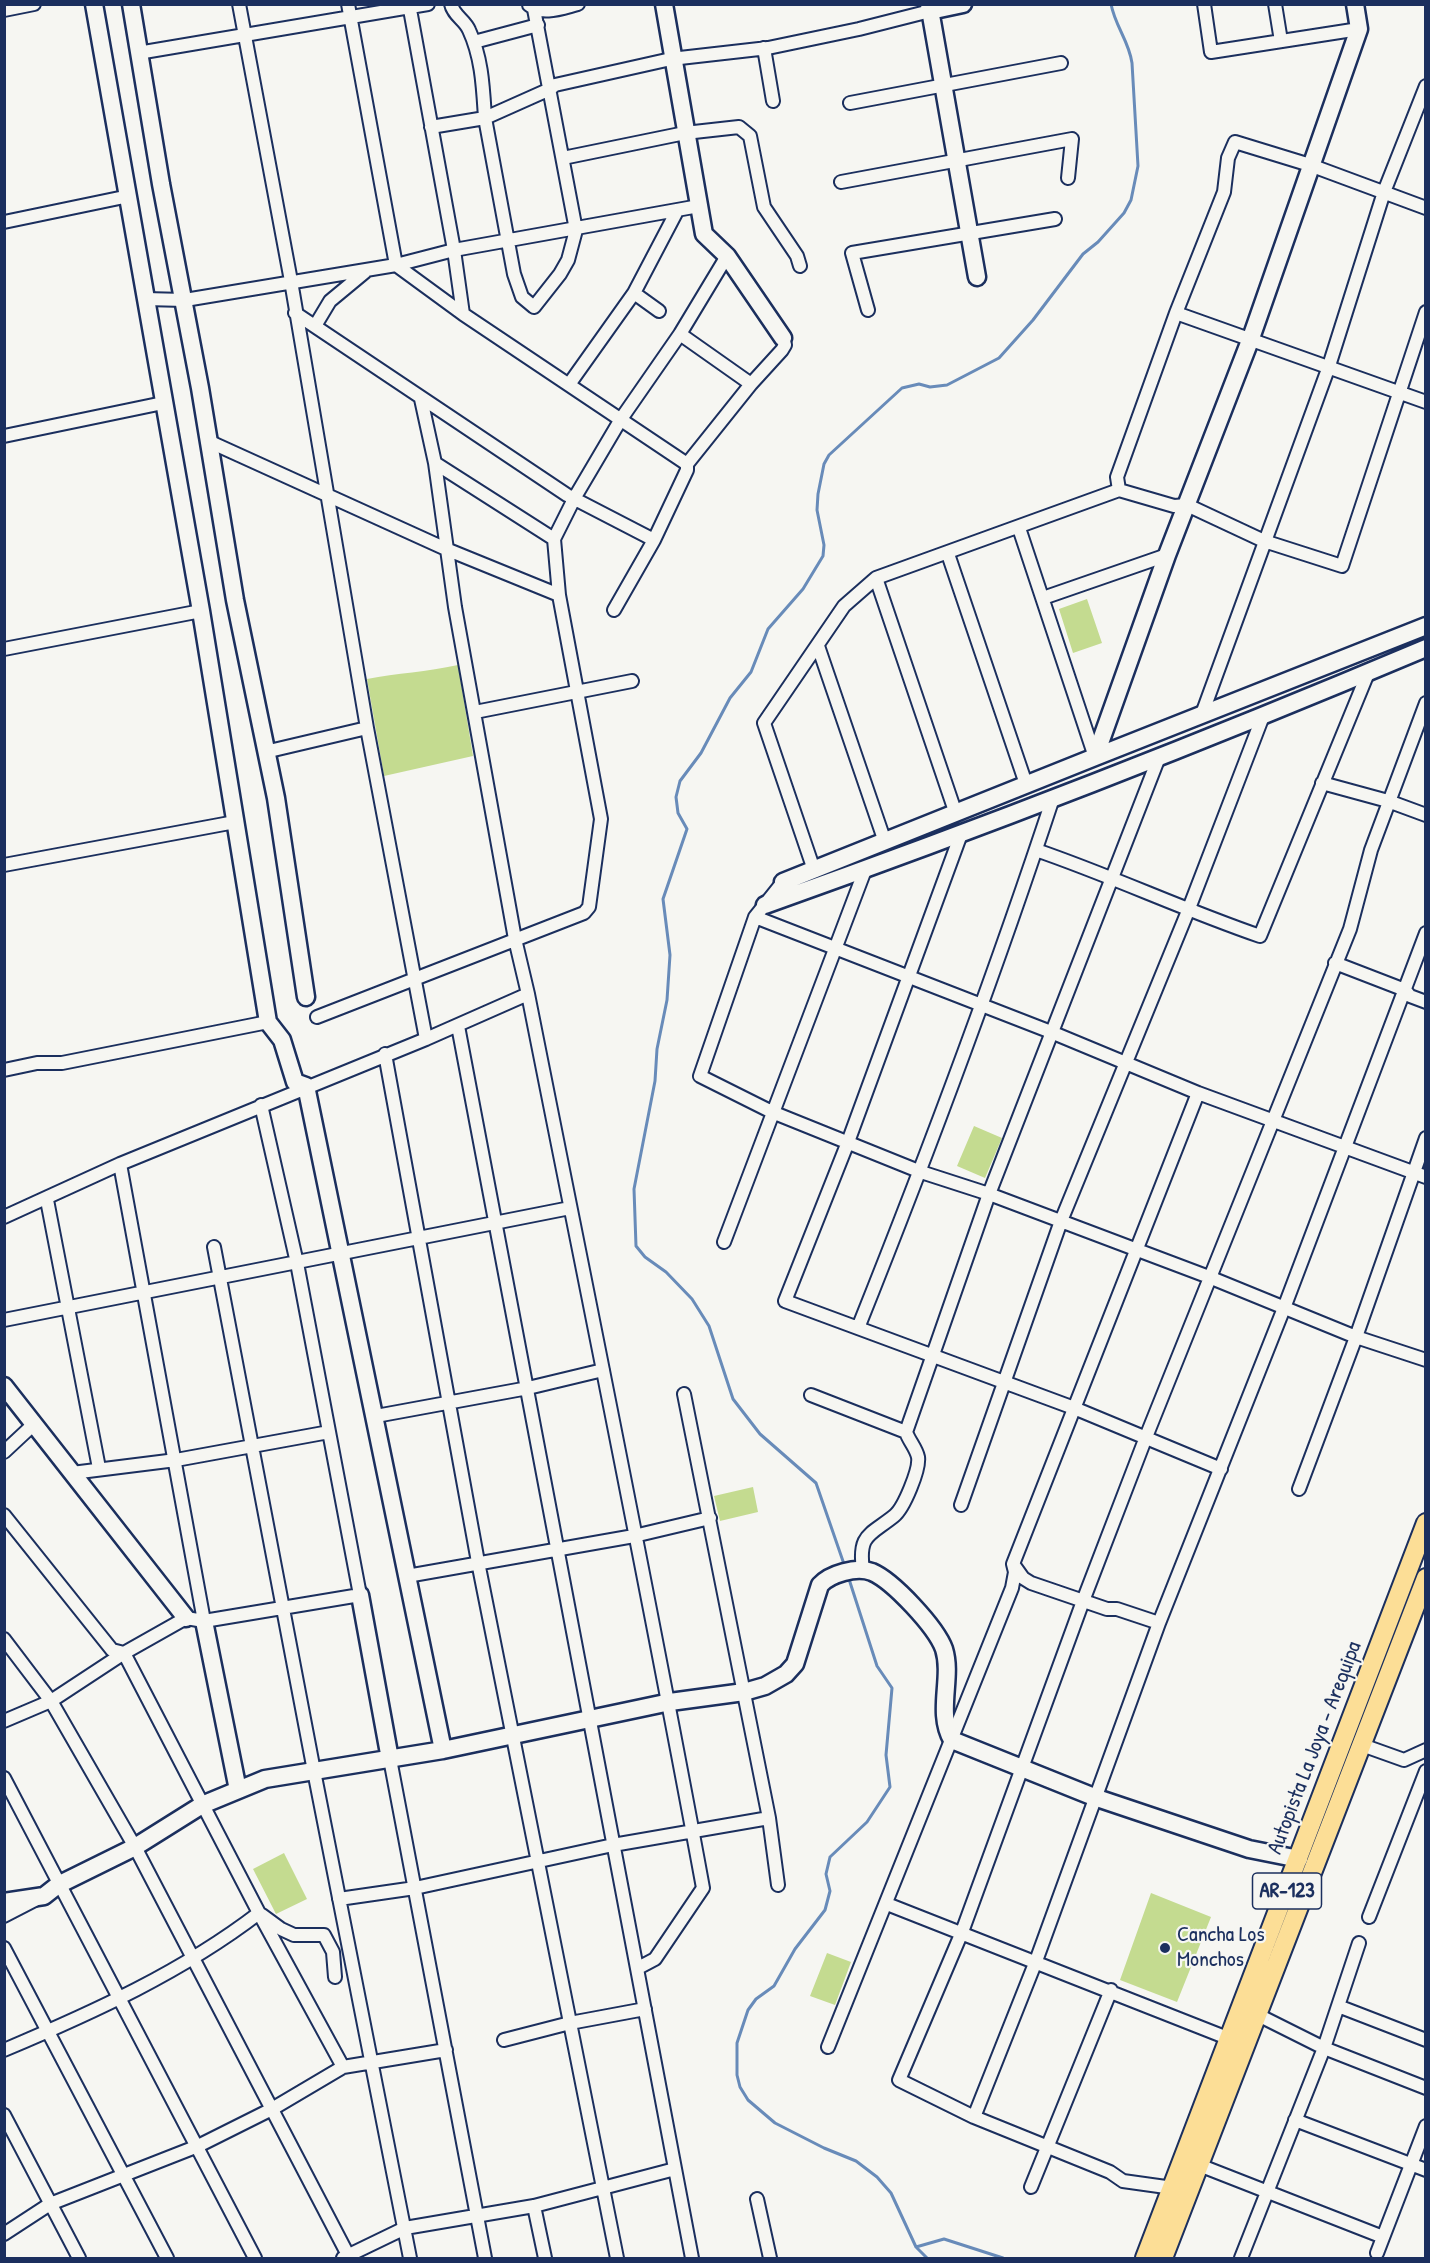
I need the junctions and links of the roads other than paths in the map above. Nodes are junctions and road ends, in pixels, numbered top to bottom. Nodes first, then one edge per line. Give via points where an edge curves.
1 (34, 4) edge
2 (94, 4) edge
3 (131, 4) edge
4 (239, 4) edge
5 (348, 4) edge
6 (428, 4) edge
7 (451, 4) edge
8 (578, 4) edge
9 (664, 4) edge
10 (963, 4) edge
11 (1204, 4) edge
12 (1275, 4) edge
13 (1355, 4) edge
14 (409, 6) edge
15 (532, 6) edge
16 (930, 8) edge
17 (4, 10) edge
18 (351, 19) junction
19 (538, 25) junction
20 (1359, 29) junction
21 (245, 37) junction
22 (1281, 41) junction
23 (474, 42) junction
24 (765, 48) junction
25 (138, 53) junction
26 (671, 59) junction
27 (1061, 63) dead end
28 (943, 86) junction
29 (1425, 86) edge
30 (550, 89) junction
31 (773, 101) dead end
32 (850, 104) dead end
33 (485, 117) junction
34 (431, 127) junction
35 (686, 133) junction
36 (563, 158) junction
37 (954, 159) junction
38 (1310, 165) junction
39 (1068, 178) dead end
40 (841, 182) dead end
41 (1384, 192) junction
42 (129, 196) junction
43 (699, 206) junction
44 (1425, 208) edge
45 (677, 211) junction
46 (1055, 219) dead end
47 (4, 222) edge
48 (576, 230) junction
49 (969, 232) junction
50 (507, 241) junction
51 (454, 250) junction
52 (727, 256) junction
53 (396, 265) junction
54 (800, 266) dead end
55 (368, 269) junction
56 (977, 277) dead end
57 (291, 281) junction
58 (634, 294) junction
59 (145, 299) junction
60 (185, 300) junction
61 (868, 310) dead end
62 (659, 311) dead end
63 (1425, 312) edge
64 (295, 313) junction
65 (1176, 313) junction
66 (463, 314) junction
67 (315, 326) junction
68 (680, 334) junction
69 (783, 338) joint
70 (1251, 338) junction
71 (1328, 369) junction
72 (570, 383) junction
73 (751, 384) junction
74 (1397, 390) junction
75 (421, 399) junction
76 (1425, 402) edge
77 (163, 403) junction
78 (621, 419) junction
79 (4, 436) edge
80 (208, 441) junction
81 (435, 463) junction
82 (687, 464) junction
83 (1119, 490) junction
84 (327, 495) junction
85 (575, 497) junction
86 (1187, 506) junction
87 (1018, 528) junction
88 (554, 538) junction
89 (654, 540) junction
90 (1264, 541) junction
91 (446, 549) junction
92 (948, 554) junction
93 (1167, 555) junction
94 (876, 578) junction
95 (559, 595) junction
96 (1043, 598) junction
97 (614, 610) dead end
98 (201, 611) junction
99 (1425, 626) edge
100 (818, 645) junction
101 (1425, 648) edge
102 (4, 649) edge
103 (1368, 673) junction
104 (632, 681) dead end
105 (575, 691) junction
106 (1425, 703) edge
107 (475, 712) junction
108 (1202, 714) junction
109 (1263, 716) junction
110 (367, 728) junction
111 (265, 752) junction
112 (1095, 757) junction
113 (1159, 757) junction
114 (1322, 783) junction
115 (1026, 784) junction
116 (1053, 798) junction
117 (1389, 801) junction
118 (956, 814) junction
119 (1425, 815) edge
120 (235, 822) junction
121 (961, 834) junction
122 (885, 842) junction
123 (1036, 850) junction
124 (4, 865) edge
125 (814, 870) junction
126 (865, 870) junction
127 (1112, 876) junction
128 (783, 882) joint
129 (760, 911) junction
130 (1188, 911) junction
131 (1425, 933) edge
132 (515, 939) junction
133 (836, 950) junction
134 (1335, 963) junction
135 (415, 977) junction
136 (909, 978) junction
137 (1405, 990) junction
138 (528, 994) junction
139 (306, 997) dead end
140 (1425, 1002) edge
141 (982, 1006) junction
142 (317, 1017) dead end
143 (268, 1022) junction
144 (458, 1026) junction
145 (1051, 1032) junction
146 (426, 1039) junction
147 (386, 1054) junction
148 (1125, 1062) junction
149 (4, 1070) edge
150 (306, 1086) junction
151 (1198, 1092) junction
152 (261, 1105) junction
153 (772, 1112) junction
154 (1275, 1120) junction
155 (1425, 1138) edge
156 (848, 1142) junction
157 (1345, 1147) junction
158 (120, 1164) junction
159 (921, 1172) junction
160 (1412, 1172) junction
161 (1425, 1177) edge
162 (989, 1194) junction
163 (47, 1200) junction
164 (570, 1208) junction
165 (4, 1217) edge
166 (1061, 1221) junction
167 (495, 1223) junction
168 (417, 1237) junction
169 (724, 1242) dead end
170 (214, 1247) dead end
171 (1135, 1251) junction
172 (342, 1252) junction
173 (297, 1263) junction
174 (1209, 1277) junction
175 (221, 1278) junction
176 (144, 1293) junction
177 (1284, 1308) junction
178 (69, 1309) junction
179 (4, 1320) edge
180 (858, 1328) junction
181 (1356, 1337) junction
182 (932, 1358) junction
183 (1425, 1360) edge
184 (603, 1370) junction
185 (1003, 1383) junction
186 (4, 1386) edge
187 (528, 1388) junction
188 (684, 1394) dead end
189 (810, 1395) dead end
190 (449, 1401) junction
191 (1074, 1408) junction
192 (376, 1416) junction
193 (34, 1424) junction
194 (329, 1432) junction
195 (906, 1432) junction
196 (1146, 1437) junction
197 (252, 1444) junction
198 (4, 1452) edge
199 (176, 1460) junction
200 (99, 1468) junction
201 (1221, 1469) junction
202 (72, 1473) junction
203 (1299, 1489) dead end
204 (961, 1505) dead end
205 (4, 1515) edge
206 (710, 1518) junction
207 (1425, 1523) edge
208 (634, 1536) junction
209 (558, 1550) junction
210 (478, 1562) junction
211 (1013, 1564) junction
212 (863, 1571) junction
213 (407, 1576) junction
214 (1425, 1578) edge
215 (360, 1595) junction
216 (1083, 1600) junction
217 (285, 1608) junction
218 (186, 1618) junction
219 (204, 1621) junction
220 (1159, 1623) junction
221 (4, 1639) edge
222 (124, 1653) junction
223 (744, 1692) junction
224 (51, 1701) junction
225 (670, 1702) junction
226 (589, 1718) junction
227 (4, 1721) edge
228 (513, 1734) junction
229 (952, 1740) junction
230 (1362, 1745) junction
231 (443, 1750) junction
232 (1425, 1750) edge
233 (390, 1759) junction
234 (1023, 1769) junction
235 (314, 1771) junction
236 (1425, 1771) edge
237 (4, 1778) edge
238 (238, 1790) junction
239 (1094, 1797) junction
240 (202, 1804) junction
241 (769, 1818) junction
242 (693, 1832) junction
243 (613, 1845) junction
244 (135, 1847) junction
245 (1299, 1859) junction
246 (539, 1860) junction
247 (58, 1885) junction
248 (778, 1885) dead end
249 (415, 1888) junction
250 (44, 1896) junction
251 (339, 1899) junction
252 (4, 1902) edge
253 (887, 1904) junction
254 (259, 1913) junction
255 (4, 1916) edge
256 (1370, 1917) dead end
257 (962, 1932) junction
258 (1359, 1943) dead end
259 (4, 1948) edge
260 (193, 1960) junction
261 (1036, 1961) junction
262 (638, 1968) junction
263 (335, 1977) dead end
264 (1111, 1990) junction
265 (119, 1998) junction
266 (1338, 2006) junction
267 (645, 2009) junction
268 (1258, 2016) junction
269 (570, 2023) junction
270 (50, 2031) junction
271 (1230, 2038) junction
272 (504, 2040) dead end
273 (1425, 2040) edge
274 (828, 2047) dead end
275 (1324, 2048) junction
276 (4, 2050) edge
277 (446, 2050) junction
278 (371, 2064) junction
279 (343, 2067) junction
280 (1425, 2088) edge
281 (272, 2109) junction
282 (4, 2115) edge
283 (974, 2117) junction
284 (1295, 2120) junction
285 (1425, 2126) edge
286 (198, 2146) junction
287 (1048, 2148) junction
288 (1199, 2165) junction
289 (1412, 2166) junction
290 (675, 2169) junction
291 (1425, 2170) edge
292 (124, 2173) junction
293 (602, 2186) junction
294 (1031, 2187) dead end
295 (1173, 2188) junction
296 (1268, 2193) junction
297 (757, 2199) dead end
298 (50, 2204) junction
299 (534, 2206) junction
300 (475, 2215) junction
301 (405, 2228) junction
302 (4, 2234) edge
303 (1383, 2237) junction
304 (1377, 2253) dead end
305 (345, 2257) edge
306 (79, 2259) edge
307 (167, 2259) edge
308 (255, 2259) edge
309 (410, 2259) edge
310 (485, 2259) edge
311 (544, 2259) edge
312 (617, 2259) edge
313 (692, 2259) edge
314 (770, 2259) edge
315 (1145, 2259) edge
316 (1163, 2259) edge
317 (1240, 2259) edge

1 - 17 street
2 - 42 street
3 - 25 street
4 - 21 street
5 - 18 street
6 - 14 street
7 - 23 street
8 - 15 street via 544,11
9 - 26 street
10 - 16 street
11 - 22 street via 1211,52
12 - 22 street
13 - 20 street
14 - 18 street
14 - 34 street
15 - 19 street
16 - 24 street via 859,29
16 - 28 street
18 - 21 street
18 - 53 street
19 - 23 street
19 - 30 street
20 - 22 street
20 - 38 street
21 - 25 street
21 - 57 street
23 - 33 street via 482,71
24 - 26 street
24 - 31 street
25 - 60 street
26 - 30 street
26 - 35 street
27 - 28 street
28 - 32 street
28 - 37 street
29 - 41 street
30 - 33 street
30 - 36 street
33 - 34 street
33 - 50 street
34 - 51 street
35 - 36 street
35 - 43 street
35 - 54 street via 739,127 750,136 764,207
36 - 48 street
37 - 39 street via 1072,139
37 - 40 street
37 - 49 street
38 - 41 street
38 - 65 street via 1235,142 1228,158 1224,192
38 - 70 street
41 - 44 street
41 - 71 street
42 - 47 street
42 - 59 street
43 - 45 street
43 - 52 street via 704,234
45 - 48 street
45 - 58 street
46 - 49 street
48 - 50 street
48 - 50 street via 568,260 534,307 522,297
49 - 56 street
49 - 61 street via 852,252
50 - 51 street
51 - 53 street
51 - 66 street
52 - 68 street
52 - 69 street
53 - 55 street
53 - 66 street
55 - 57 street
55 - 67 street via 330,301
57 - 60 street
57 - 64 street
58 - 62 street
58 - 72 street
59 - 60 street
59 - 77 street
60 - 80 street
63 - 74 street
64 - 67 street
64 - 84 street
65 - 70 street
65 - 83 street via 1117,477
66 - 72 street
67 - 75 street
68 - 73 street
68 - 78 street
69 - 73 street via 782,350
70 - 71 street
70 - 86 street
71 - 74 street
71 - 90 street
72 - 78 street
73 - 82 street
74 - 76 street
74 - 90 street via 1342,566
75 - 81 street
75 - 85 street
77 - 79 street
77 - 98 street
78 - 82 street
78 - 85 street
80 - 84 street
80 - 111 street
81 - 88 street
81 - 91 street
82 - 89 street
83 - 86 street
83 - 87 street
84 - 91 street
84 - 110 street
85 - 88 street
85 - 89 street
86 - 90 street
86 - 93 street
87 - 92 street
87 - 96 street
88 - 95 street
89 - 97 street
90 - 108 street
91 - 95 street
91 - 107 street
92 - 94 street
92 - 115 street
93 - 96 street
93 - 112 street
94 - 100 street via 844,606
94 - 118 street
95 - 105 street
96 - 112 street
98 - 102 street
98 - 120 street
99 - 108 street
100 - 122 street
100 - 125 street via 764,723
101 - 103 street
103 - 109 street
103 - 114 street
104 - 105 street
105 - 107 street
105 - 132 street via 601,819 589,907 584,913
106 - 117 street
107 - 132 street
108 - 112 street
109 - 113 street
109 - 130 street
110 - 111 street
110 - 135 street
111 - 139 street via 276,798
112 - 115 street
113 - 116 street
113 - 127 street
114 - 117 street
114 - 130 street via 1260,936
115 - 118 street
116 - 121 street
116 - 123 street
117 - 119 street
117 - 134 street via 1361,880 1350,929
118 - 122 street
120 - 124 street
120 - 143 street
121 - 126 street
121 - 136 street
122 - 125 street
123 - 127 street
123 - 141 street
125 - 128 street
126 - 129 street
126 - 133 street
127 - 130 street
127 - 145 street
128 - 129 street
129 - 133 street
129 - 153 street via 700,1076
130 - 148 street
131 - 137 street
132 - 135 street
132 - 138 street
133 - 136 street
133 - 153 street
134 - 137 street
134 - 154 street
135 - 142 street
135 - 146 street
136 - 141 street
136 - 156 street
137 - 140 street
137 - 157 street
138 - 144 street
138 - 164 street
141 - 145 street
141 - 159 street
143 - 149 street via 62,1063
143 - 150 street via 282,1040 295,1082
144 - 146 street
144 - 167 street
145 - 148 street
145 - 162 street
146 - 147 street
147 - 150 street
147 - 168 street
148 - 151 street
148 - 166 street
150 - 152 street
150 - 172 street
151 - 154 street
151 - 171 street
152 - 158 street
152 - 173 street
153 - 156 street
153 - 169 street
154 - 157 street
154 - 174 street
155 - 160 street
156 - 159 street
156 - 180 street via 785,1301
157 - 160 street
157 - 177 street
158 - 163 street
158 - 176 street
159 - 162 street
159 - 180 street
160 - 161 street
160 - 181 street
162 - 166 street
162 - 182 street
163 - 165 street
163 - 178 street
164 - 167 street
164 - 184 street
166 - 171 street
166 - 185 street
167 - 168 street
167 - 187 street
168 - 172 street
168 - 190 street
170 - 175 street
171 - 174 street
171 - 191 street
172 - 173 street
172 - 192 street
173 - 175 street
173 - 194 street
174 - 177 street
174 - 196 street
175 - 176 street
175 - 197 street
176 - 178 street
176 - 199 street
177 - 181 street
177 - 201 street
178 - 179 street
178 - 200 street
180 - 182 street
181 - 183 street
181 - 203 street
182 - 185 street
182 - 195 street
184 - 187 street
184 - 208 street
185 - 191 street
185 - 204 street
186 - 193 street
187 - 190 street
187 - 209 street
188 - 206 street
189 - 195 street
190 - 192 street
190 - 210 street
191 - 196 street
191 - 211 street
192 - 213 street
193 - 198 street
193 - 202 street
194 - 197 street
194 - 215 street
195 - 212 street via 918,1454 915,1477 895,1515 867,1535 861,1552
196 - 201 street
196 - 216 street
197 - 199 street
197 - 217 street
199 - 200 street
199 - 219 street
200 - 202 street
201 - 220 street
202 - 218 street
205 - 222 street via 112,1650
206 - 208 street
206 - 223 street
207 - 245 main road, Autopista La Joya - Arequipa / AR-123
208 - 209 street
208 - 225 street
209 - 210 street
209 - 226 street
210 - 213 street
210 - 228 street
211 - 216 street via 1023,1578
211 - 229 street via 1012,1588
212 - 223 street via 826,1579 820,1586 795,1664 765,1686
212 - 229 street via 872,1572 898,1593 944,1648 944,1707
213 - 231 street
214 - 230 main road, Autopista La Joya - Arequipa / AR-123
215 - 217 street
215 - 233 street
216 - 220 street
216 - 234 street
217 - 219 street
217 - 235 street
218 - 219 street
218 - 222 street
219 - 238 street
220 - 239 street
221 - 224 street
222 - 224 street
222 - 240 street
223 - 225 street
223 - 241 street
224 - 227 street
224 - 244 street
225 - 226 street
225 - 242 street
226 - 228 street
226 - 243 street
228 - 231 street
228 - 246 street
229 - 234 street
229 - 253 street
230 - 232 street via 1404,1760
230 - 268 main road, Autopista La Joya - Arequipa / AR-123
231 - 233 street
233 - 235 street
233 - 249 street
234 - 239 street
234 - 257 street
235 - 238 street via 265,1779
235 - 251 street
236 - 256 street
237 - 247 street
238 - 240 street
239 - 245 street via 1249,1849
239 - 261 street
240 - 244 street
240 - 254 street
241 - 242 street
241 - 248 street
242 - 243 street
242 - 262 street via 703,1888 655,1959
243 - 246 street
243 - 262 street
244 - 247 street
244 - 260 street
245 - 271 main road, Autopista La Joya - Arequipa / AR-123
246 - 249 street
246 - 269 street
247 - 250 street
247 - 265 street
249 - 251 street
249 - 277 street
250 - 252 street
250 - 255 street
251 - 278 street
253 - 257 street
253 - 274 street
254 - 260 street
254 - 263 street via 294,1935 324,1935 333,1952
254 - 279 street
257 - 261 street
257 - 283 street via 900,2080
258 - 266 street
259 - 270 street
260 - 265 street
260 - 281 street
261 - 264 street
261 - 283 street
262 - 267 street
264 - 271 street
264 - 287 street
265 - 270 street
265 - 286 street
266 - 273 street
266 - 275 street
267 - 269 street
267 - 290 street
268 - 275 street
268 - 288 main road, Autopista La Joya - Arequipa / AR-123
269 - 272 street
269 - 293 street
270 - 276 street
270 - 292 street
271 - 295 main road, Autopista La Joya - Arequipa / AR-123
275 - 280 street
275 - 284 street
277 - 278 street
277 - 300 street
278 - 279 street
278 - 301 street
279 - 281 street
281 - 286 street
281 - 305 street
282 - 298 street
283 - 287 street
284 - 289 street
284 - 296 street
285 - 289 street
286 - 292 street
286 - 308 street
287 - 294 street
287 - 295 street via 1110,2172 1123,2181
288 - 296 street
288 - 316 main road, Autopista La Joya - Arequipa / AR-123
289 - 291 street
289 - 303 street
290 - 293 street
290 - 313 street
292 - 298 street
292 - 307 street
293 - 299 street
293 - 312 street
295 - 315 main road, Autopista La Joya - Arequipa / AR-123
296 - 303 street
296 - 317 street
297 - 314 street
298 - 302 street
298 - 306 street
299 - 300 street
299 - 311 street
300 - 301 street
300 - 310 street
301 - 305 street
301 - 309 street
303 - 304 street

